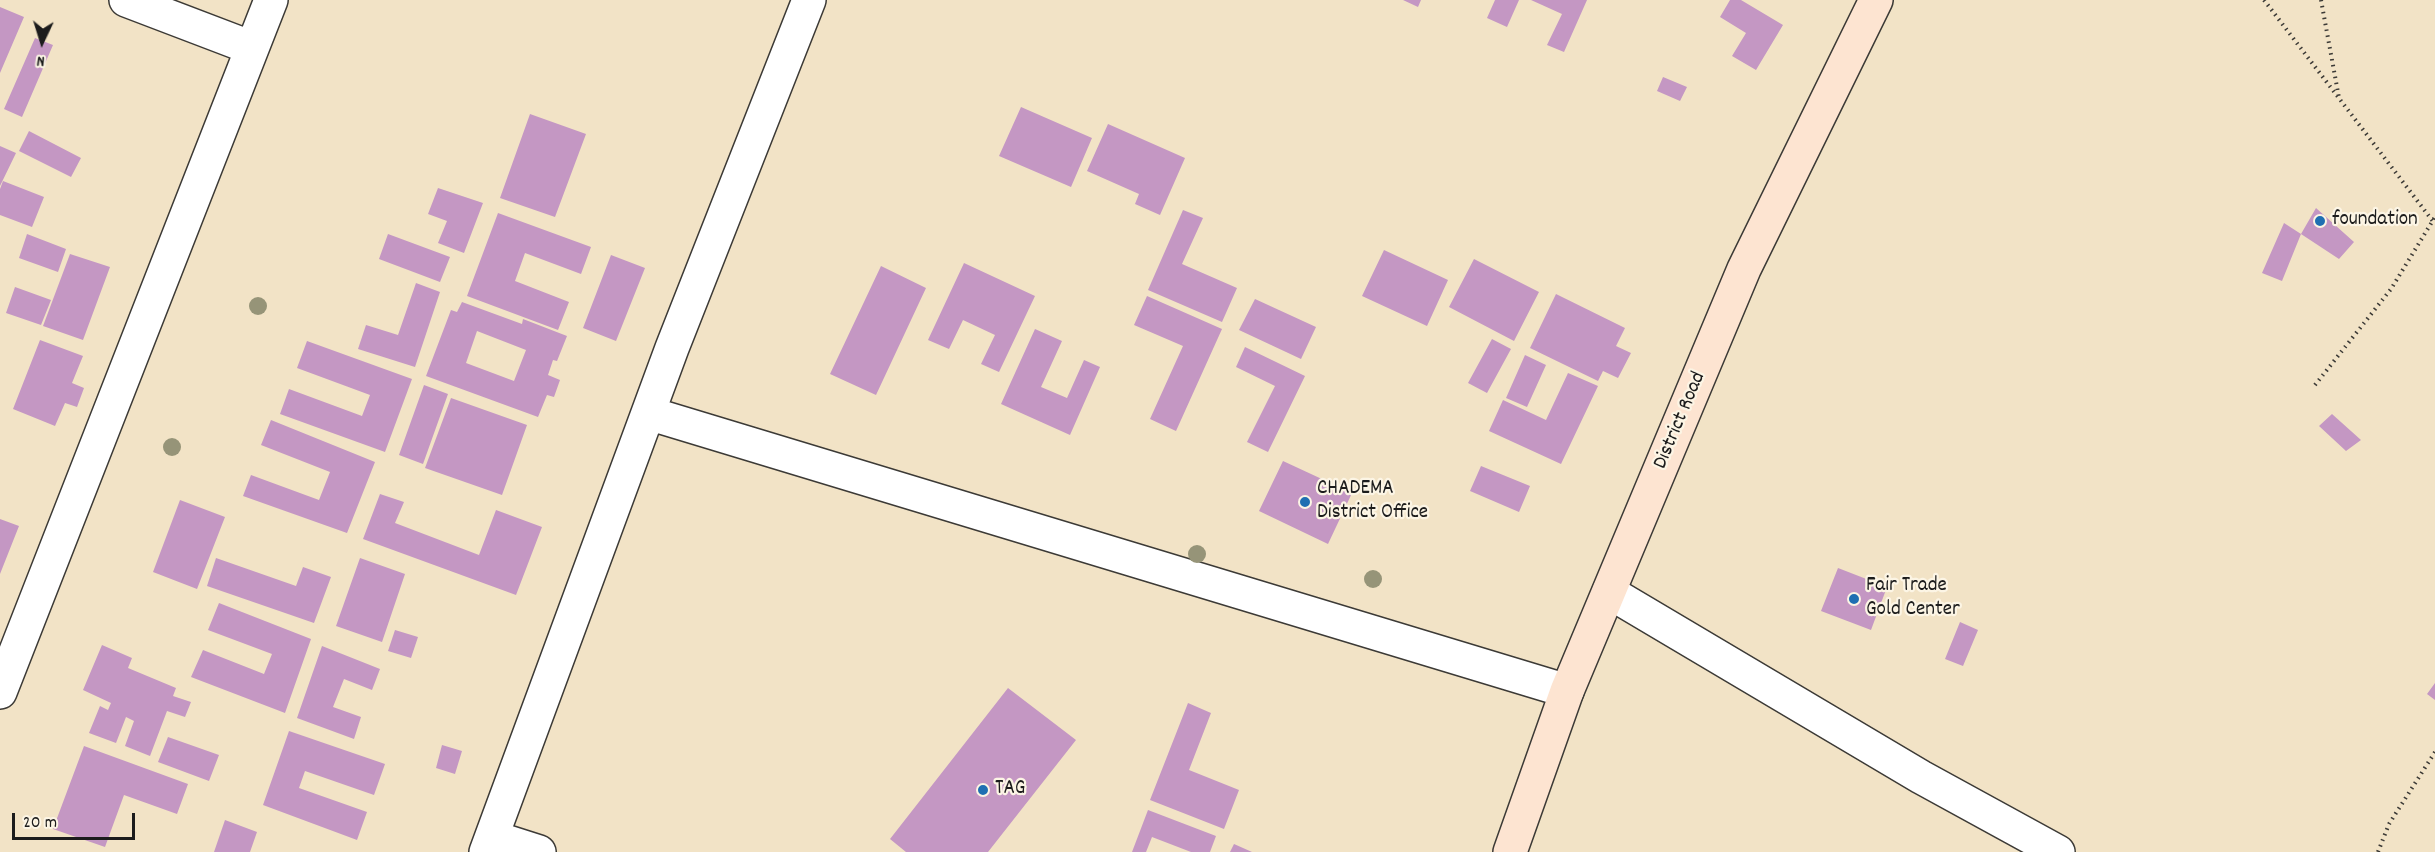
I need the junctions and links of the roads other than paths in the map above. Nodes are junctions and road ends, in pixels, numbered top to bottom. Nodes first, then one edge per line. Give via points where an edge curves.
1 (126, 0) edge
2 (271, 0) edge
3 (809, 0) edge
4 (1876, 0) edge
5 (252, 48) junction
6 (648, 413) junction
7 (1609, 592) junction
8 (1567, 691) junction
9 (0, 692) edge
10 (489, 844) edge
11 (539, 852) edge
12 (1510, 852) edge
13 (2058, 852) edge

1 - 5 street
2 - 5 street
3 - 6 street
4 - 7 street, District Road via 1744,269
5 - 9 street
6 - 8 street
6 - 10 street
7 - 8 street, District Road
7 - 13 street via 1921,777
8 - 12 street, District Road
10 - 11 street

